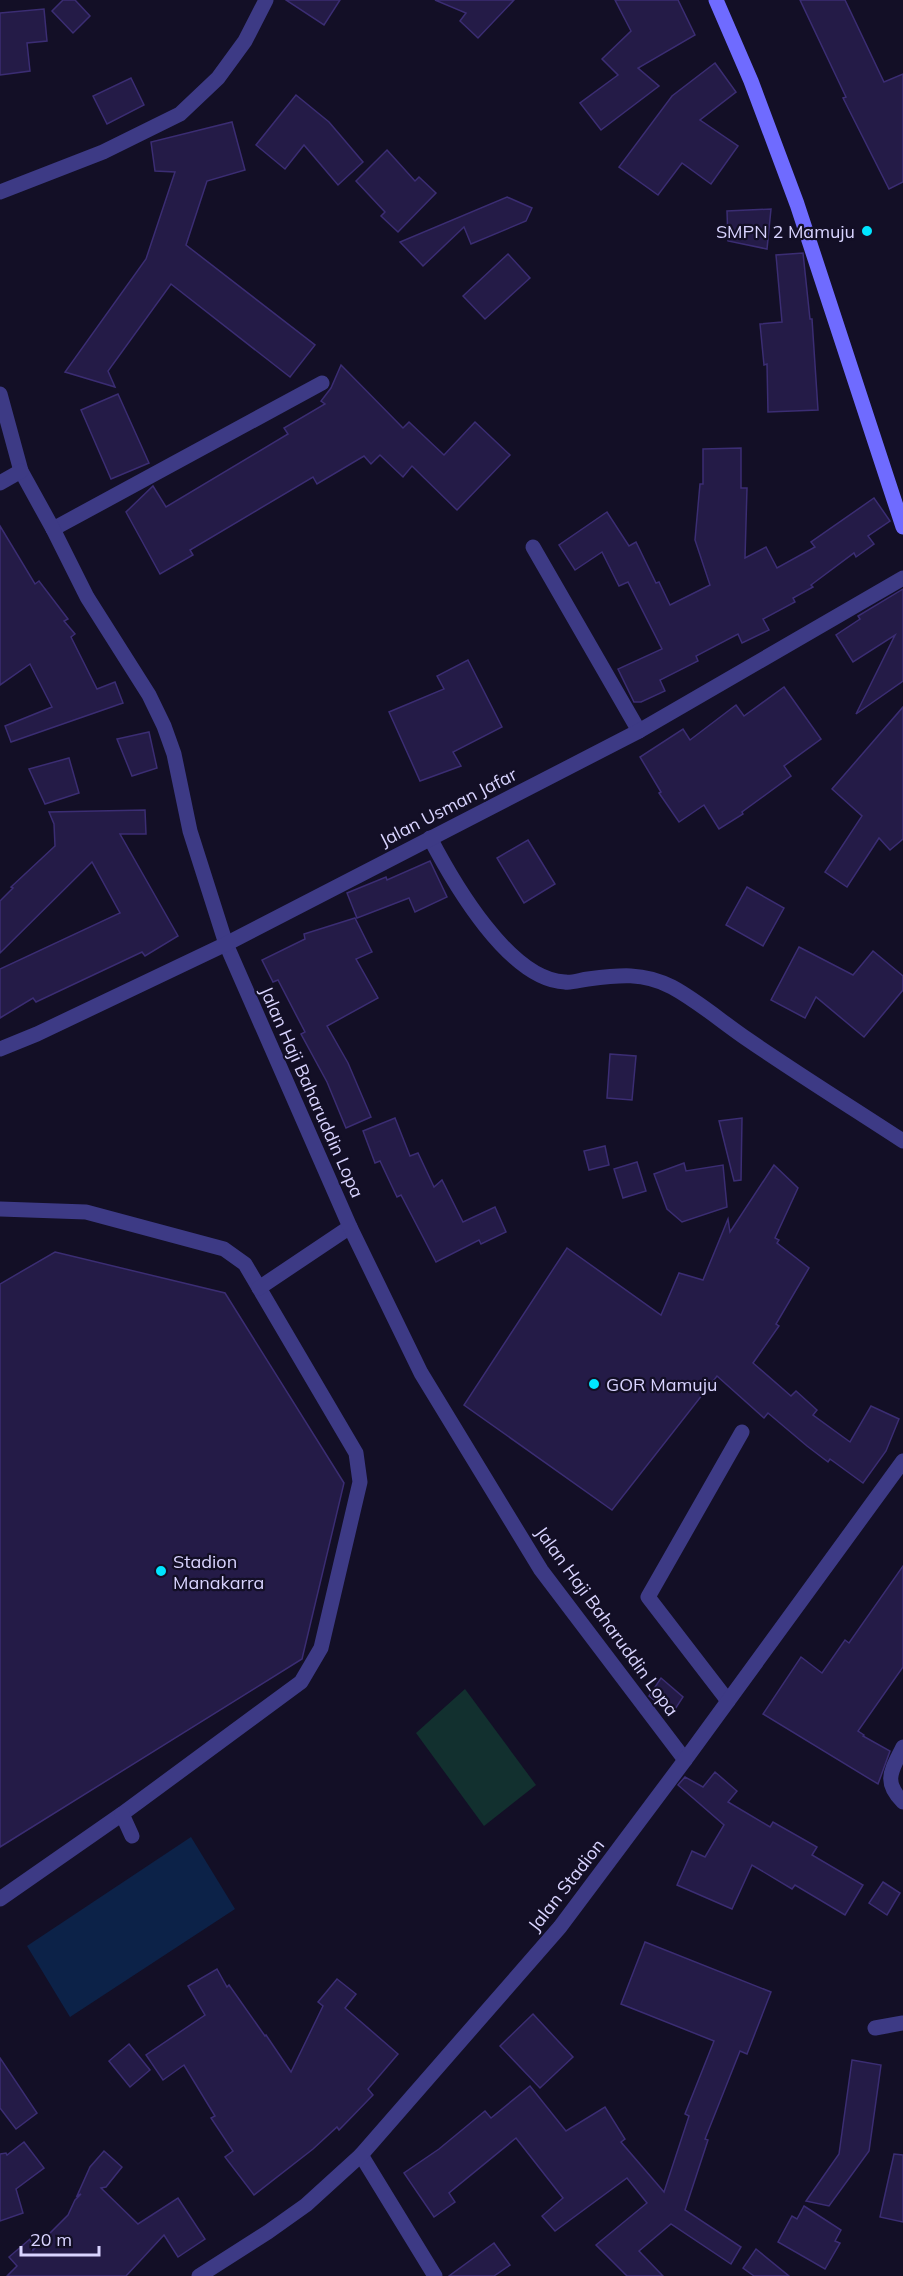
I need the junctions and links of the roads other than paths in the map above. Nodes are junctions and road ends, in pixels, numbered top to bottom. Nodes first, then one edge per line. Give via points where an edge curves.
1 (266, 0) edge
2 (717, 0) edge
3 (0, 192) edge
4 (322, 383) dead end
5 (0, 394) edge
6 (21, 471) junction
7 (0, 483) edge
8 (903, 527) edge
9 (53, 529) junction
10 (533, 547) dead end
11 (903, 578) edge
12 (639, 731) junction
13 (430, 838) junction
14 (226, 944) junction
15 (0, 1049) edge
16 (903, 1141) edge
17 (0, 1209) edge
18 (350, 1227) junction
19 (259, 1288) junction
20 (742, 1432) dead end
21 (903, 1461) edge
22 (728, 1701) junction
23 (903, 1747) edge
24 (685, 1760) junction
25 (903, 1802) edge
26 (122, 1814) junction
27 (132, 1836) dead end
28 (0, 1899) edge
29 (903, 2023) edge
30 (875, 2028) dead end
31 (361, 2155) junction
32 (199, 2276) edge
33 (435, 2276) edge

1 - 3 street via 245,41 218,78 180,114 104,152
2 - 8 street via 797,204
4 - 9 street
5 - 6 street, Jalan Haji Baharuddin Lopa
6 - 7 street
6 - 9 street, Jalan Haji Baharuddin Lopa
9 - 14 street, Jalan Haji Baharuddin Lopa via 87,597 149,695 164,726 190,831
10 - 12 street
11 - 12 street, Jalan Usman Jafar
12 - 13 street, Jalan Usman Jafar
13 - 14 street, Jalan Usman Jafar
13 - 16 street via 460,891 501,945 528,968 550,980 566,983 642,975 657,980
14 - 15 street, Jalan Usman Jafar
14 - 18 street, Jalan Haji Baharuddin Lopa
17 - 19 street via 86,1212 224,1249 245,1264
18 - 19 street
18 - 24 street, Jalan Haji Baharuddin Lopa via 421,1373 541,1570
19 - 26 street via 356,1453 360,1482 321,1648 302,1682
20 - 22 street via 648,1597
21 - 22 street, Jalan Stadion
22 - 24 street, Jalan Stadion
23 - 25 street via 890,1772 890,1784
24 - 31 street, Jalan Stadion via 560,1927
26 - 27 street
26 - 28 street
29 - 30 street
31 - 32 street, Jalan Stadion via 306,2205
31 - 33 street

